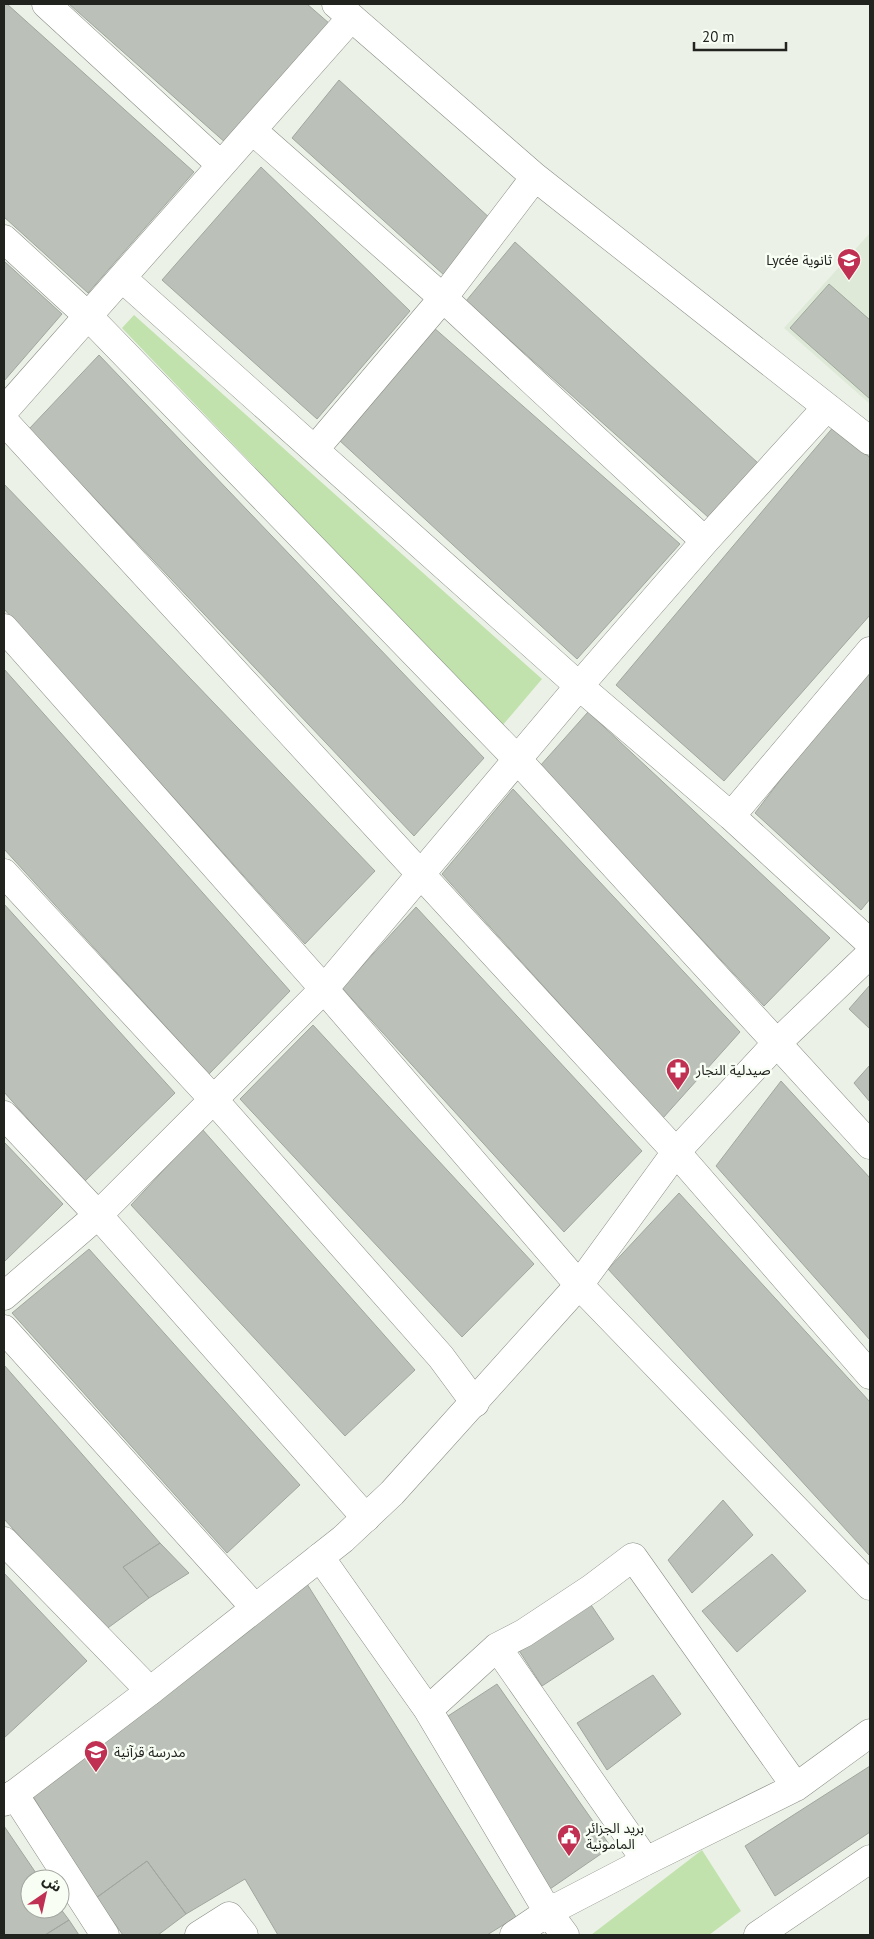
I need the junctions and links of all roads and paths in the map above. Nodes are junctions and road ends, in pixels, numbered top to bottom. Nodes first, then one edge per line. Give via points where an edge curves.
1 (46, 4) edge
2 (344, 11) edge
3 (252, 130) junction
4 (221, 165) junction
5 (535, 177) junction
6 (4, 239) edge
7 (122, 278) junction
8 (443, 298) junction
9 (88, 316) junction
10 (827, 407) junction
11 (4, 411) edge
12 (4, 421) edge
13 (870, 441) edge
14 (315, 449) junction
15 (705, 541) junction
16 (4, 628) edge
17 (870, 651) edge
18 (579, 686) junction
19 (516, 758) junction
20 (732, 816) junction
21 (4, 873) edge
22 (420, 874) junction
23 (870, 943) edge
24 (870, 954) edge
25 (324, 989) junction
26 (776, 1044) junction
27 (213, 1099) junction
28 (4, 1115) edge
29 (870, 1145) edge
30 (676, 1152) junction
31 (98, 1215) junction
32 (579, 1285) junction
33 (4, 1296) edge
34 (4, 1329) edge
35 (870, 1375) edge
36 (475, 1403) junction
37 (366, 1518) junction
38 (4, 1541) edge
39 (320, 1557) junction
40 (870, 1586) edge
41 (255, 1608) junction
42 (497, 1647) junction
43 (150, 1691) junction
44 (428, 1710) junction
45 (870, 1733) edge
46 (796, 1787) junction
47 (9, 1798) edge
48 (870, 1859) edge
49 (646, 1861) junction
50 (548, 1912) junction
51 (104, 1935) edge
52 (198, 1935) edge
53 (244, 1935) edge
54 (514, 1935) edge
55 (565, 1935) edge
56 (758, 1935) edge

1 - 4 street
2 - 3 street
2 - 5 street
3 - 4 street
3 - 8 street
4 - 7 street
5 - 8 street
5 - 10 street
6 - 9 street
7 - 9 street
7 - 14 street
8 - 14 street
8 - 15 street
9 - 11 street
9 - 19 street
10 - 13 street
10 - 15 street
12 - 22 street
14 - 18 street
15 - 18 street
16 - 25 street
17 - 20 street
18 - 19 street
18 - 20 street
19 - 22 street
19 - 26 street
20 - 23 street
21 - 27 street
22 - 25 street
22 - 30 street
24 - 26 street
25 - 27 street
25 - 32 street
26 - 29 street
26 - 30 street
27 - 31 street
27 - 36 street via 441,1357
28 - 31 street
30 - 32 street
30 - 35 street
31 - 33 street
31 - 37 street
32 - 36 street
32 - 40 street
34 - 41 street
36 - 37 street
37 - 39 street
38 - 43 street
39 - 41 street
39 - 44 street
41 - 43 street
42 - 44 street
42 - 46 street via 524,1633 633,1557
42 - 49 street
43 - 47 street
44 - 50 street
45 - 46 street
46 - 49 street
47 - 51 street
48 - 56 street
49 - 50 street
50 - 54 street
50 - 55 street
52 - 53 street via 229,1916

